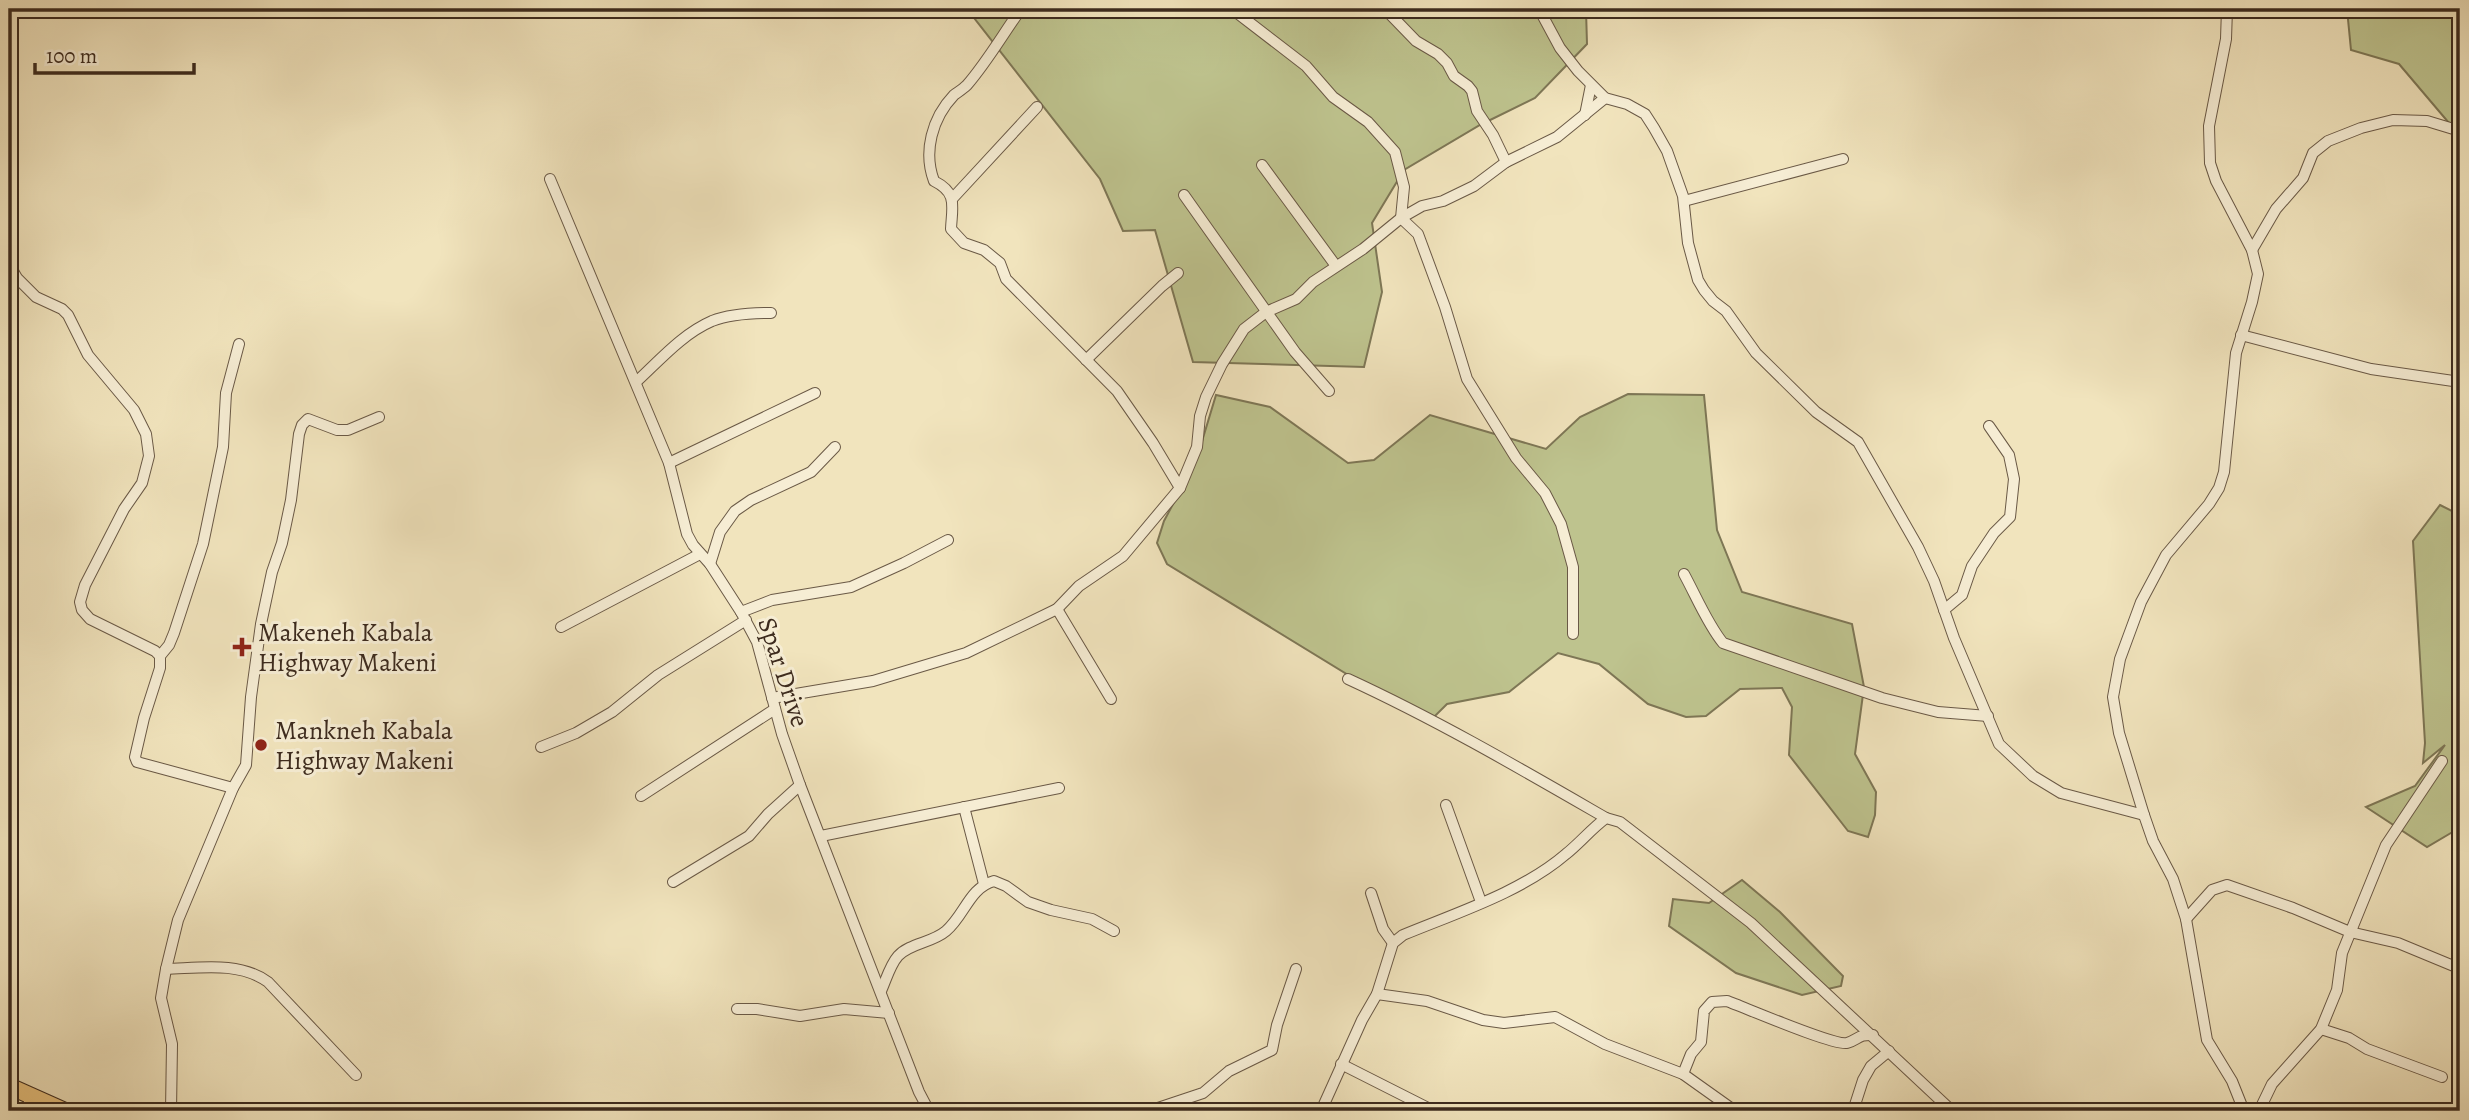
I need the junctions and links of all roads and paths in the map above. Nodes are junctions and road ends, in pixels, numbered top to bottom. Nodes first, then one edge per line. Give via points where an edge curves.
1 (1021, 9) edge
2 (1232, 9) edge
3 (1385, 9) edge
4 (1539, 9) edge
5 (2227, 9) edge
6 (1591, 85) junction
7 (1605, 98) junction
8 (1037, 107) dead end
9 (1585, 115) junction
10 (2460, 131) edge
11 (1843, 159) dead end
12 (1506, 162) junction
13 (1262, 165) dead end
14 (550, 179) dead end
15 (1184, 195) dead end
16 (953, 199) junction
17 (1684, 201) junction
18 (1401, 218) junction
19 (2252, 250) junction
20 (9, 264) edge
21 (1336, 266) junction
22 (1178, 273) dead end
23 (1266, 312) junction
24 (771, 313) dead end
25 (2241, 335) junction
26 (239, 344) dead end
27 (1086, 360) junction
28 (636, 382) junction
29 (2460, 382) edge
30 (1329, 391) dead end
31 (815, 393) dead end
32 (379, 416) dead end
33 (1989, 426) dead end
34 (835, 447) dead end
35 (669, 463) junction
36 (1180, 488) junction
37 (947, 540) dead end
38 (700, 554) junction
39 (710, 564) junction
40 (1684, 574) dead end
41 (1057, 609) junction
42 (1944, 610) junction
43 (743, 616) junction
44 (561, 627) dead end
45 (1573, 634) dead end
46 (160, 656) junction
47 (1348, 679) dead end
48 (1111, 699) dead end
49 (773, 704) junction
50 (1988, 716) junction
51 (541, 747) dead end
52 (2442, 761) dead end
53 (800, 785) junction
54 (233, 788) junction
55 (1059, 788) dead end
56 (641, 796) dead end
57 (1446, 805) dead end
58 (964, 807) junction
59 (2144, 815) junction
60 (1606, 818) junction
61 (821, 836) junction
62 (673, 882) dead end
63 (984, 884) junction
64 (1371, 893) dead end
65 (1481, 902) junction
66 (2186, 919) junction
67 (1114, 931) dead end
68 (2350, 932) junction
69 (1393, 943) junction
70 (2456, 967) dead end
71 (166, 969) junction
72 (1296, 969) dead end
73 (881, 991) junction
74 (1377, 994) junction
75 (737, 1009) dead end
76 (888, 1013) junction
77 (2321, 1029) junction
78 (1872, 1035) junction
79 (1889, 1051) junction
80 (1341, 1064) junction
81 (1683, 1074) junction
82 (356, 1075) dead end
83 (2442, 1077) dead end
84 (9, 1086) edge
85 (28, 1104) edge
86 (65, 1111) edge
87 (171, 1111) edge
88 (929, 1111) edge
89 (1149, 1111) edge
90 (1321, 1111) edge
91 (1434, 1111) edge
92 (1735, 1111) edge
93 (1853, 1111) edge
94 (1952, 1111) edge
95 (2244, 1111) edge
96 (2259, 1111) edge

1 - 16 street via 966,86 936,118 928,155 930,169 934,181 946,187
2 - 18 street via 1306,66 1333,97 1368,122 1395,152 1404,187
3 - 12 street via 1468,86
4 - 6 street via 1560,48
5 - 19 street via 2208,146 2216,181
6 - 7 street
6 - 9 street
7 - 9 street
7 - 17 street via 1645,114 1667,151
8 - 16 street
9 - 12 street via 1557,137
10 - 19 street via 2427,121 2393,120 2328,141 2314,153 2303,178 2276,209
11 - 17 street
12 - 18 street via 1474,186
13 - 21 street
14 - 28 street, Spar Drive
15 - 23 street
16 - 27 street via 951,229 964,243 984,250 1000,263 1006,279
17 - 42 street via 1698,281 1756,353 1816,412 1858,442 1918,547
18 - 21 street
18 - 45 street via 1418,234 1467,379 1561,524 1573,567
19 - 25 street via 2258,274
20 - 46 street via 36,297 68,315 88,355 134,410 146,434 149,456 142,483 124,509 80,602 90,619
21 - 23 street via 1296,299
22 - 27 street
23 - 30 street
23 - 36 street via 1244,329 1222,364 1206,397 1197,447
24 - 28 street via 712,321 678,342
25 - 29 street via 2371,369
25 - 59 street via 2219,488 2202,515 2182,534 2141,602 2114,686 2119,733
26 - 46 street via 226,393 223,447 203,544 174,633
27 - 36 street via 1117,391
28 - 35 street, Spar Drive
31 - 35 street
32 - 54 street via 348,430 308,419 302,425 289,513 261,624 246,765
33 - 42 street via 2009,455 2014,479 2010,517 1977,557 1962,595
34 - 39 street via 811,472 735,511 720,533
35 - 38 street, Spar Drive via 687,534
36 - 41 street via 1123,556 1079,586
37 - 43 street via 851,587 772,600
38 - 39 street, Spar Drive
38 - 44 street
39 - 43 street, Spar Drive
40 - 50 street via 1723,643 1882,698 1938,712
41 - 48 street
41 - 49 street via 954,657
42 - 50 street
43 - 49 street, Spar Drive via 757,642
43 - 51 street via 612,712
46 - 54 street via 137,762
47 - 60 street via 1485,747
49 - 53 street, Spar Drive
49 - 56 street
50 - 59 street via 1998,744 2033,776 2060,793
52 - 68 street via 2386,845
53 - 61 street, Spar Drive
53 - 62 street via 749,836
54 - 71 street via 178,920
55 - 58 street
57 - 65 street
58 - 61 street
58 - 63 street
59 - 66 street
60 - 65 street via 1566,855 1510,891
60 - 78 street via 1620,822 1751,923
61 - 73 street, Spar Drive
63 - 67 street via 994,881 1027,902 1092,919
63 - 73 street via 947,931 897,957
64 - 69 street via 1383,929
65 - 69 street
66 - 68 street via 2213,890 2227,885
66 - 95 street via 2207,1040
68 - 70 street via 2398,943
68 - 77 street via 2337,990
69 - 74 street
71 - 82 street via 239,968 256,973
71 - 87 street via 161,998 172,1044
72 - 89 street via 1272,1050 1229,1071 1203,1093
73 - 76 street, Spar Drive
74 - 80 street
74 - 81 street via 1427,1001 1504,1023 1555,1017 1605,1044
75 - 76 street via 800,1016 844,1009
76 - 88 street, Spar Drive
77 - 83 street
77 - 96 street via 2272,1084
78 - 79 street
78 - 81 street via 1862,1034 1846,1043 1827,1040 1727,1001 1712,1002 1704,1011 1701,1042
79 - 93 street via 1871,1066
79 - 94 street
80 - 90 street
80 - 91 street
81 - 92 street
84 - 85 main road
85 - 86 main road

